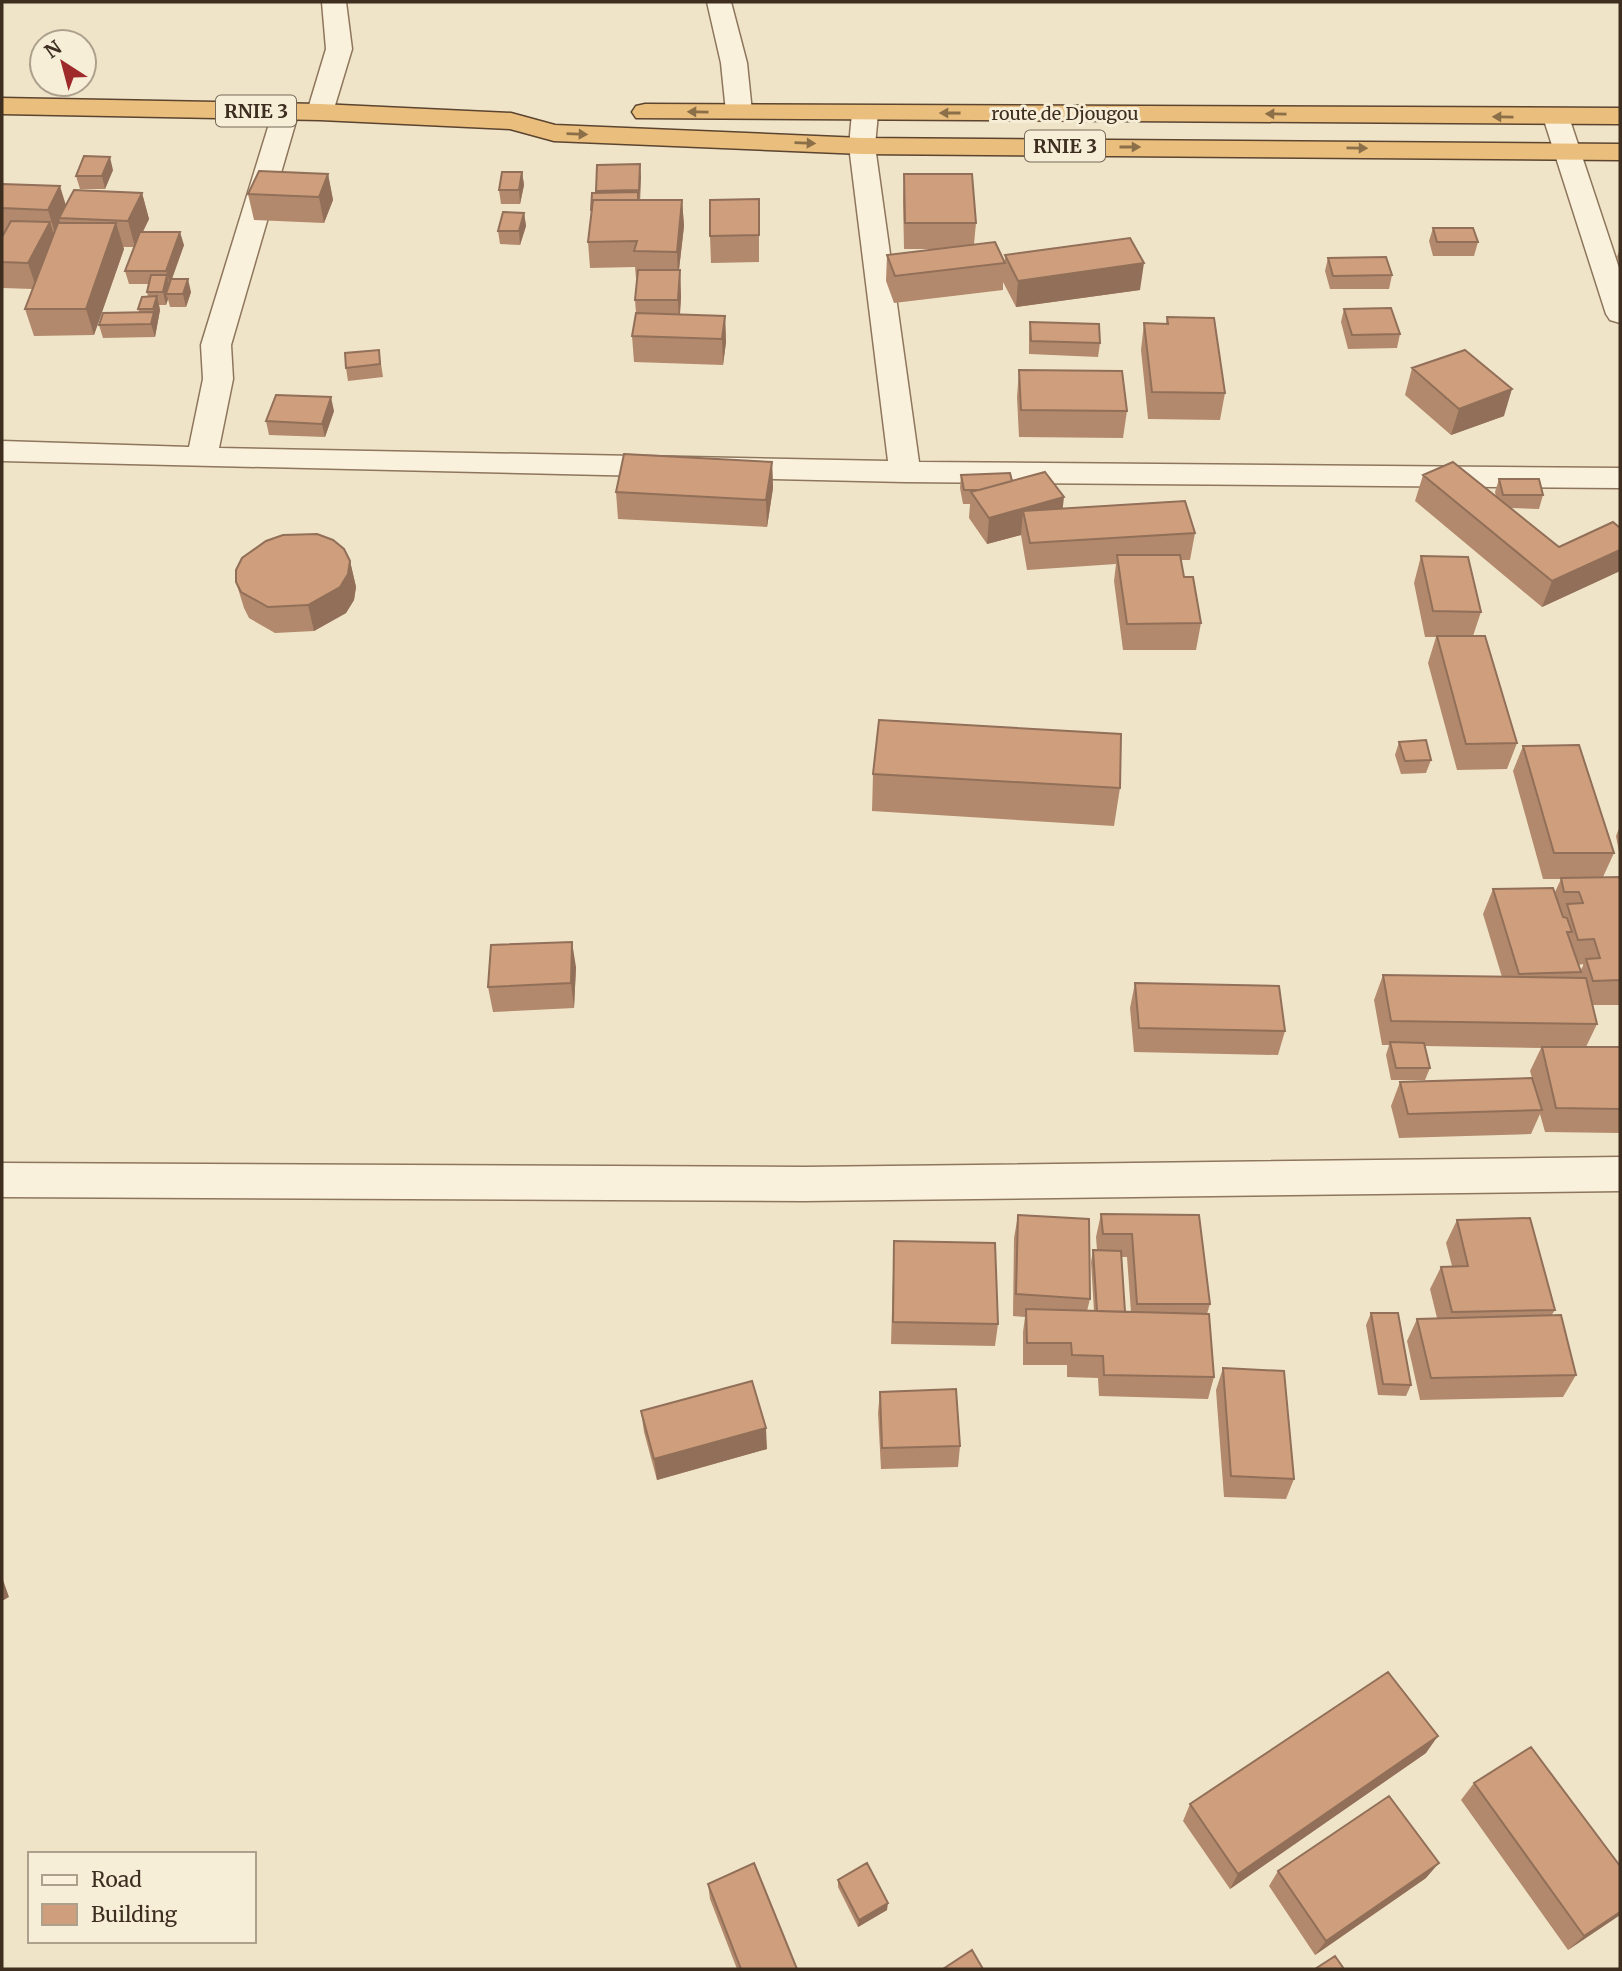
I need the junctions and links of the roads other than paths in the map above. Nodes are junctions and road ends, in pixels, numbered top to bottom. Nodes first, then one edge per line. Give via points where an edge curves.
1 (334, 2) edge
2 (719, 2) edge
3 (2, 106) edge
4 (286, 111) junction
5 (320, 112) junction
6 (739, 113) junction
7 (865, 113) junction
8 (1620, 116) edge
9 (1556, 117) junction
10 (511, 121) junction
11 (863, 146) junction
12 (1620, 152) edge
13 (1566, 153) junction
14 (1620, 314) edge
15 (2, 451) edge
16 (202, 458) junction
17 (905, 472) junction
18 (1620, 478) edge
19 (1620, 1174) edge
20 (2, 1180) edge

1 - 5 street via 339,48
2 - 6 street via 734,62
3 - 4 highway, RNIE 3
4 - 5 highway, RNIE 3
4 - 16 street via 216,345 218,379
5 - 10 highway, RNIE 3
6 - 7 highway, route de Djougou / RNIE 3
6 -> 10 highway, route de Djougou / RNIE 3 via 561,111
9 -> 7 highway, route de Djougou / RNIE 3
7 - 11 street
8 - 9 highway, route de Djougou / RNIE 3
9 - 13 street
10 -> 11 highway, RNIE 3 via 554,133
11 -> 13 highway, RNIE 3
11 - 17 street
12 - 13 highway, RNIE 3
13 - 14 street
15 - 16 street
16 - 17 street
17 - 18 street
19 - 20 street via 804,1184

